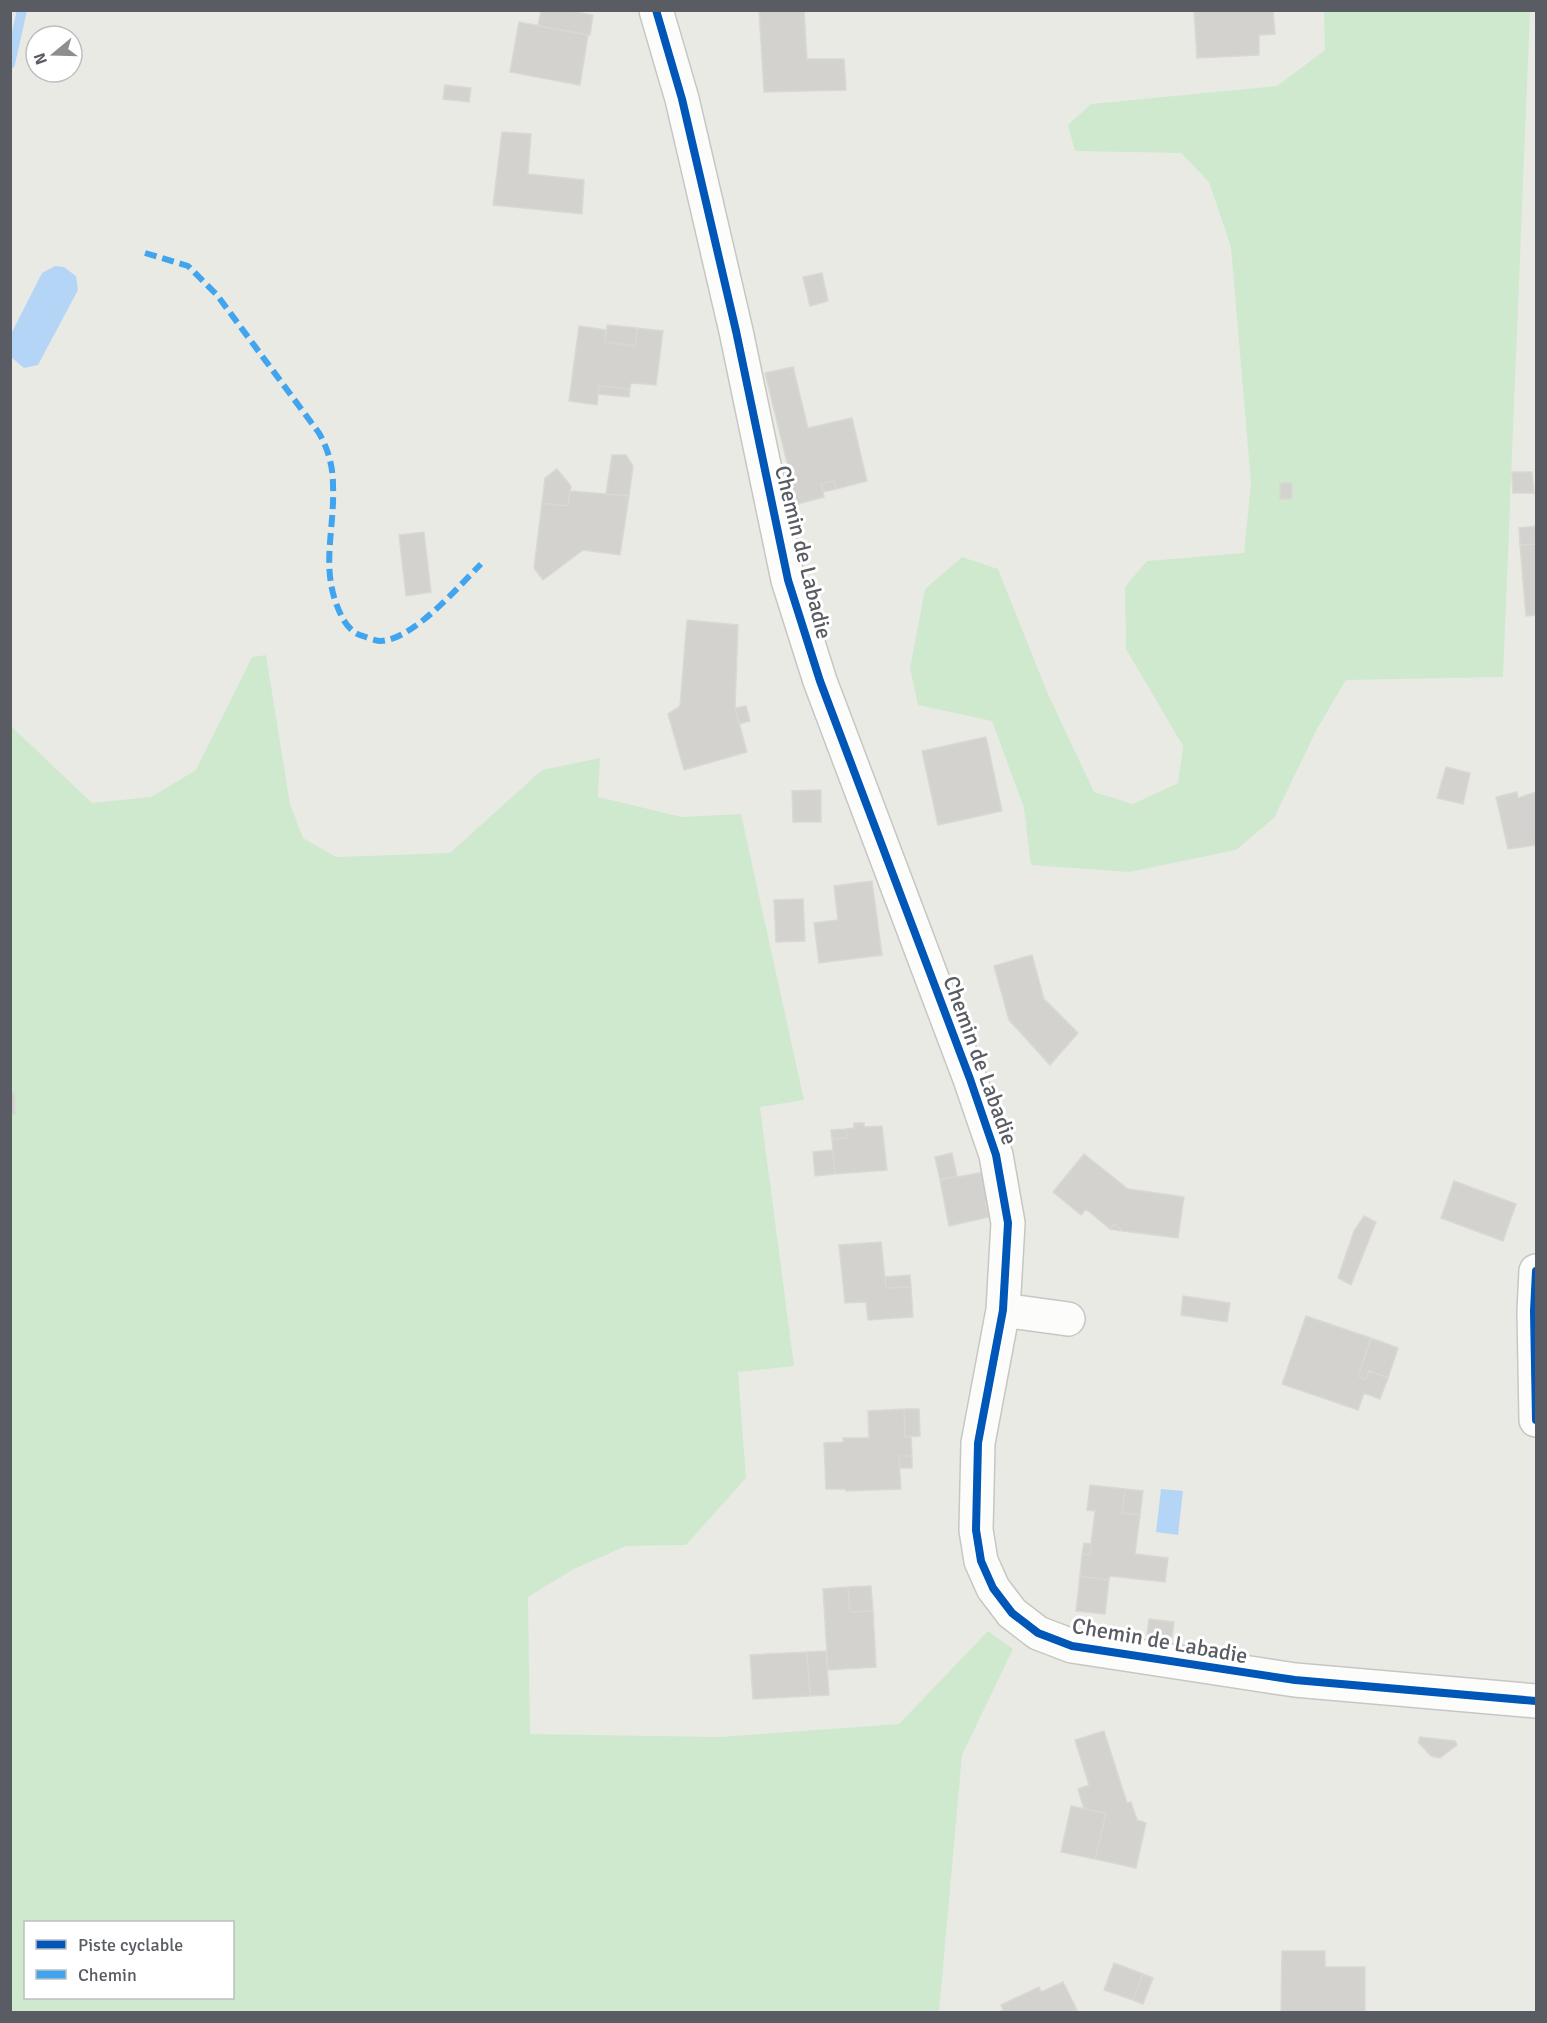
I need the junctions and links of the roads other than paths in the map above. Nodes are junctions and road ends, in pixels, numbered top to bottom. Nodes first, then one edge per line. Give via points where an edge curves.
1 (656, 10) edge
2 (1536, 1271) edge
3 (1003, 1310) junction
4 (1068, 1319) dead end
5 (1536, 1420) edge
6 (1536, 1701) edge

1 - 3 street, Chemin de Labadie via 687,119 788,580 820,681 996,1155 1008,1223
2 - 5 street
3 - 4 street
3 - 6 street, Chemin de Labadie via 978,1443 976,1530 981,1561 993,1588 1012,1613 1038,1633 1072,1646 1295,1680

